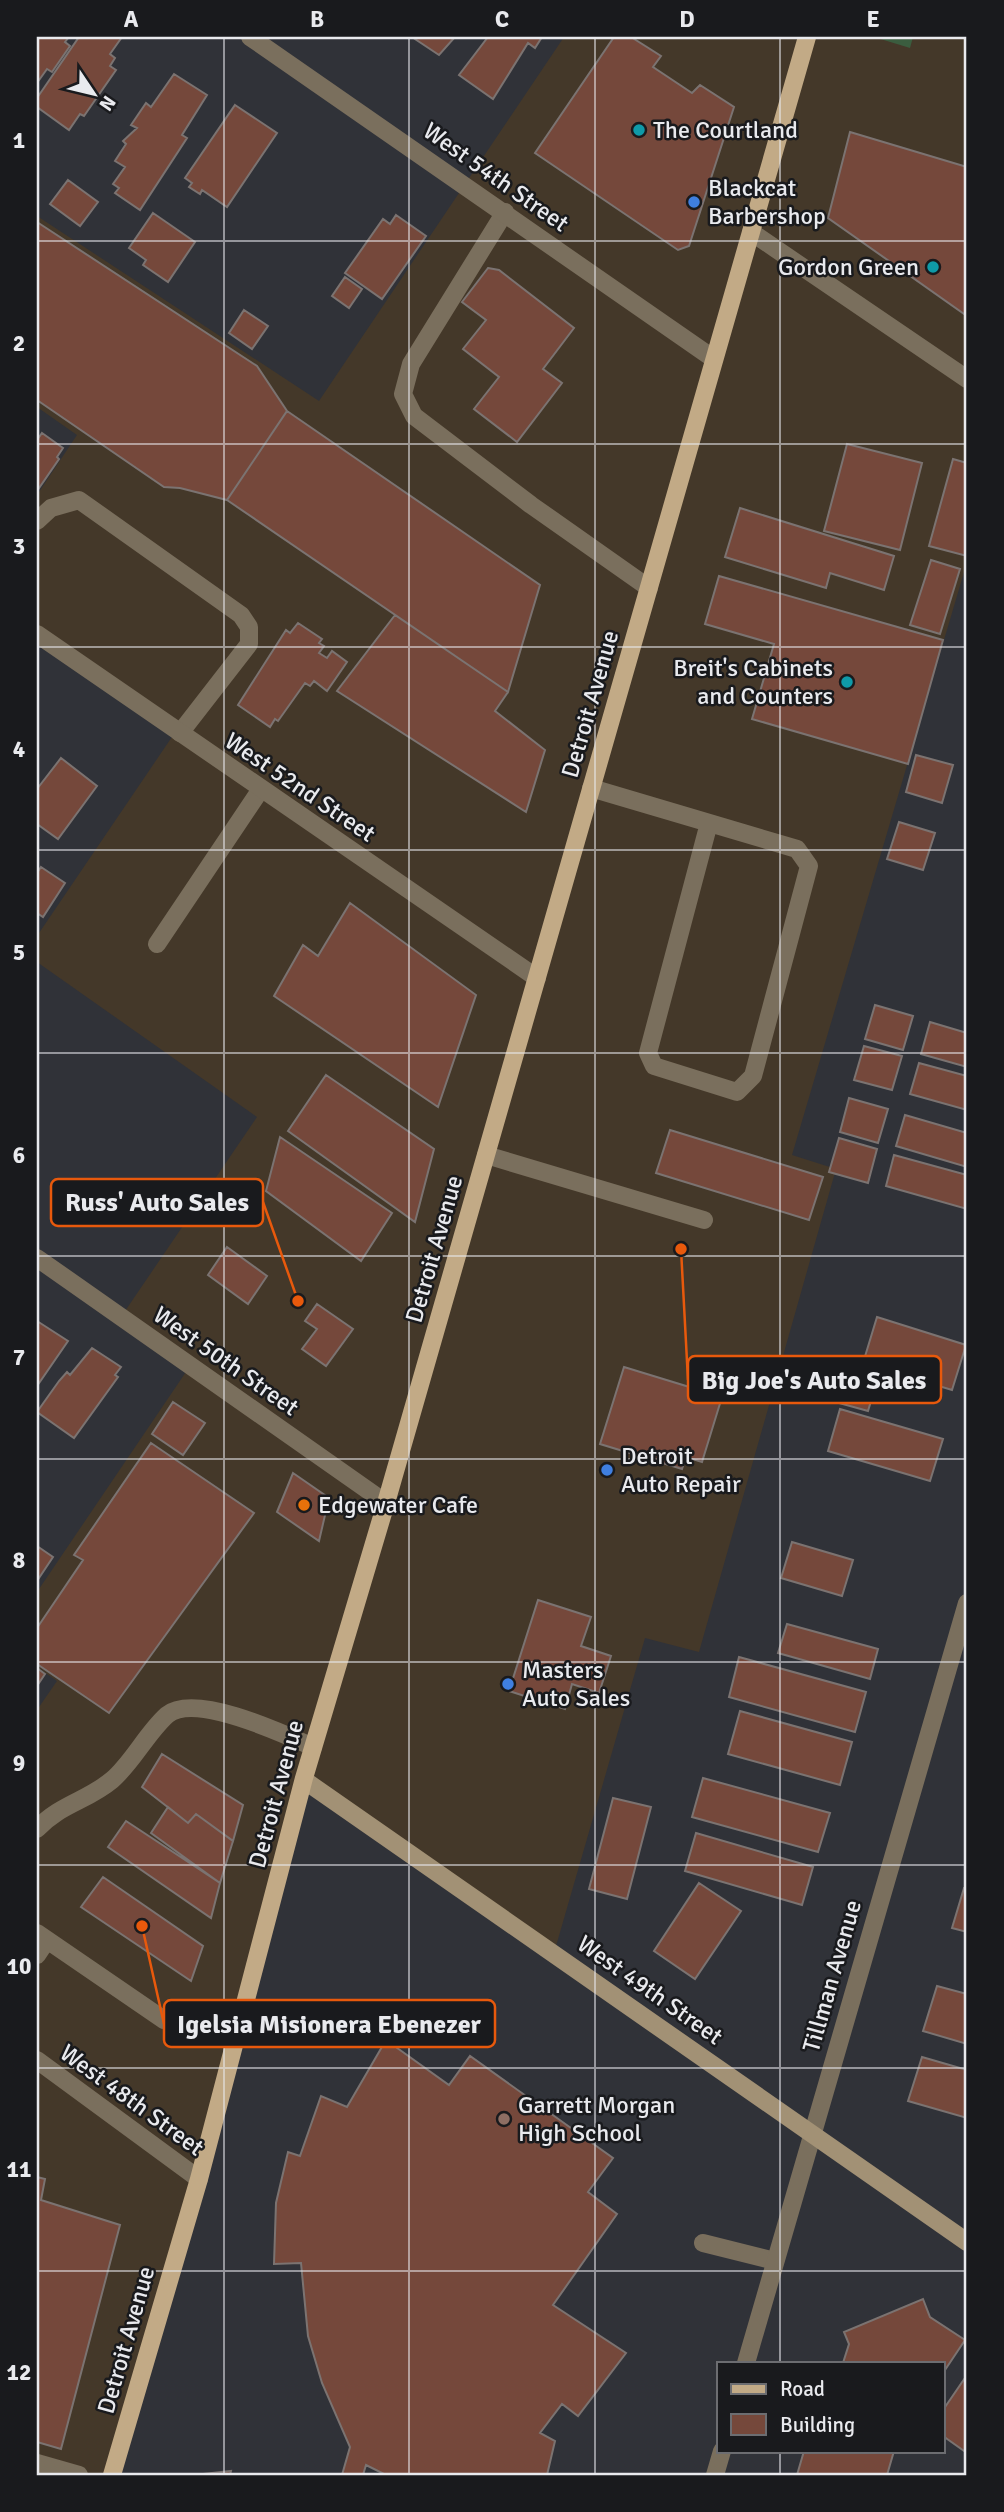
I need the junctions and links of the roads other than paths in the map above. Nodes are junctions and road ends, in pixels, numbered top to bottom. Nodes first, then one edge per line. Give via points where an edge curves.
1 (250, 37) edge
2 (807, 37) edge
3 (505, 212) junction
4 (751, 232) junction
5 (715, 359) junction
6 (967, 379) edge
7 (37, 521) edge
8 (649, 588) junction
9 (37, 634) edge
10 (180, 733) junction
11 (591, 788) junction
12 (261, 789) junction
13 (709, 823) junction
14 (157, 944) dead end
15 (537, 978) junction
16 (486, 1155) junction
17 (704, 1220) dead end
18 (37, 1258) edge
19 (386, 1503) junction
20 (967, 1603) edge
21 (313, 1747) junction
22 (304, 1780) junction
23 (37, 1829) edge
24 (40, 1942) edge
25 (164, 2020) dead end
26 (37, 2060) edge
27 (812, 2132) junction
28 (199, 2179) junction
29 (967, 2242) edge
30 (703, 2243) dead end
31 (775, 2261) junction
32 (746, 2362) edge
33 (722, 2452) edge
34 (37, 2463) edge
35 (79, 2475) edge
36 (112, 2475) edge
37 (715, 2475) edge

1 - 3 street, West 54th Street
2 - 4 main road, Detroit Avenue
3 - 5 street, West 54th Street
3 - 8 street via 411,364 403,394 414,416
4 - 5 main road, Detroit Avenue
4 - 6 street
5 - 8 main road, Detroit Avenue
7 - 10 street via 51,508 79,500 242,615 250,627 249,645
8 - 11 main road, Detroit Avenue
9 - 10 street, West 52nd Street
10 - 12 street, West 52nd Street
11 - 13 street
11 - 15 main road, Detroit Avenue
12 - 14 street
12 - 15 street, West 52nd Street
13 - 13 street via 797,849 809,866 753,1076 737,1092 654,1066 648,1053
15 - 16 main road, Detroit Avenue
16 - 17 street
16 - 19 main road, Detroit Avenue
18 - 19 street, West 50th Street
19 - 21 main road, Detroit Avenue
20 - 27 street, Tillman Avenue
21 - 22 main road, Detroit Avenue
21 - 23 street via 271,1728 200,1707 169,1713 112,1780 52,1812
22 - 27 street, West 49th Street
22 - 28 main road, Detroit Avenue
24 - 25 street
26 - 28 street, West 48th Street
27 - 29 street, West 49th Street
27 - 31 street, Tillman Avenue
28 - 36 main road, Detroit Avenue
30 - 31 street
31 - 32 street, Tillman Avenue
33 - 37 street
34 - 35 street

